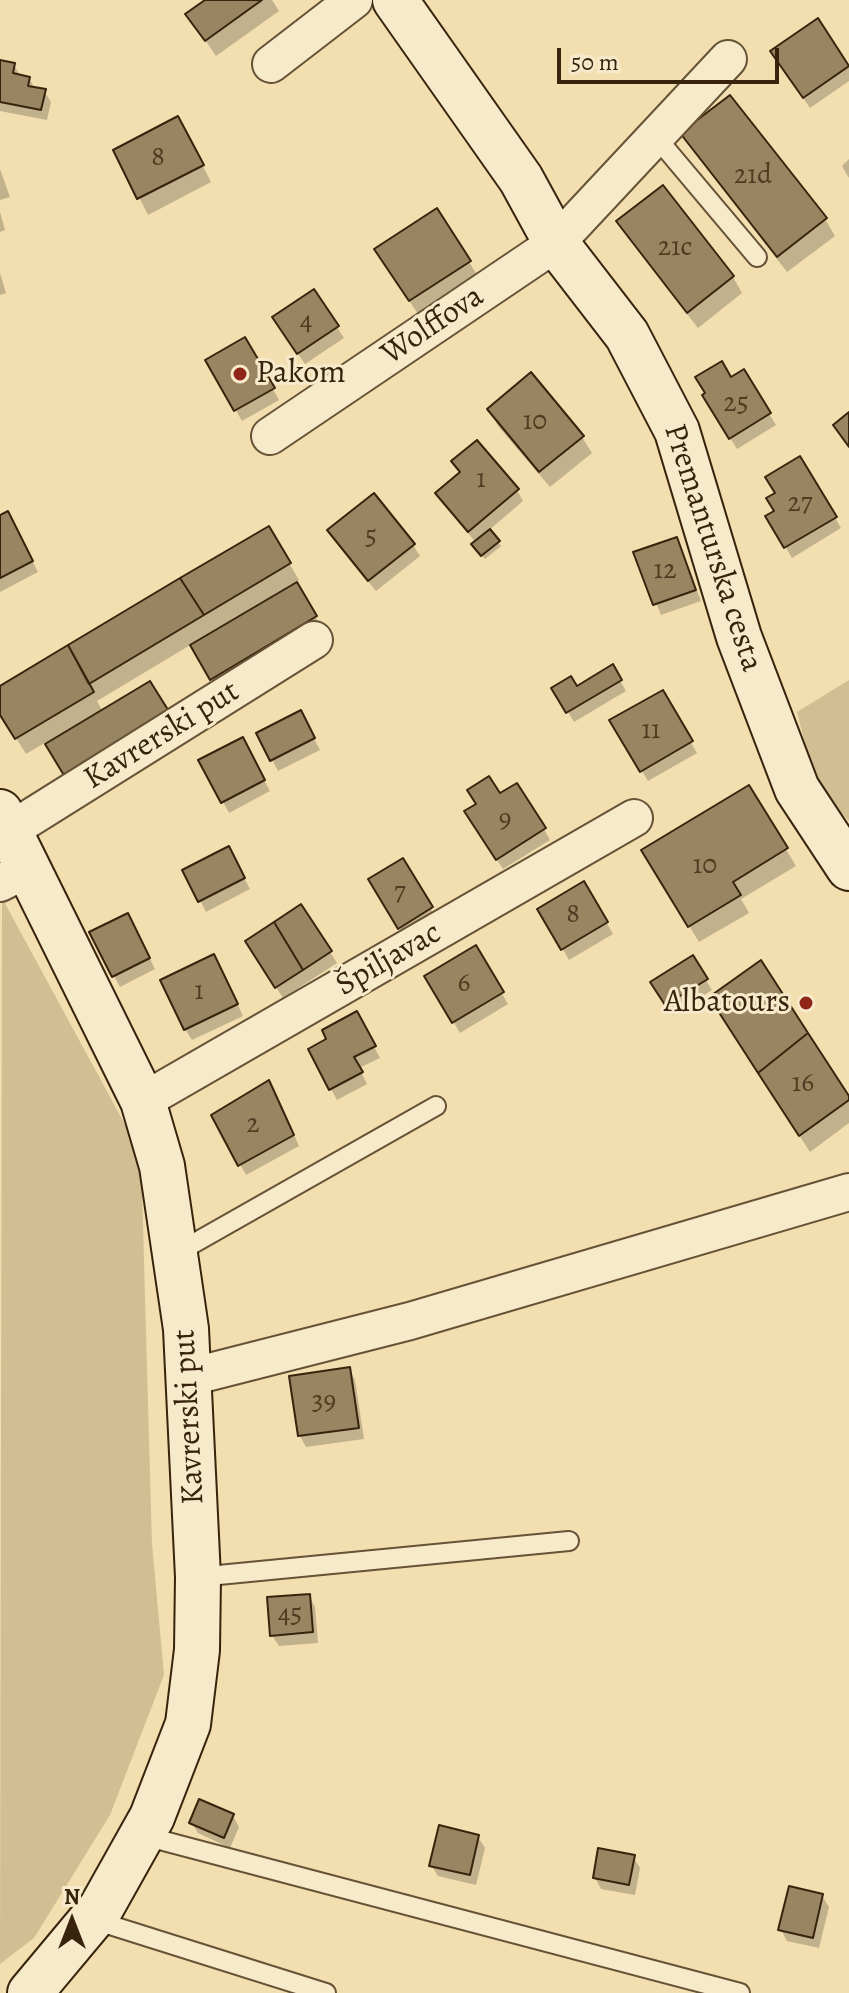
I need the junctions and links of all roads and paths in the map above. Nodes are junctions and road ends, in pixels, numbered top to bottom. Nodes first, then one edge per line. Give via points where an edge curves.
1 (354, 0) edge
2 (395, 0) edge
3 (728, 59) dead end
4 (271, 64) dead end
5 (656, 137) junction
6 (556, 243) junction
7 (757, 257) dead end
8 (270, 436) dead end
9 (314, 640) dead end
10 (634, 818) dead end
11 (9, 849) edge
12 (849, 868) edge
13 (143, 1101) junction
14 (436, 1106) dead end
15 (849, 1192) edge
16 (175, 1254) junction
17 (190, 1377) junction
18 (569, 1541) dead end
19 (198, 1577) junction
20 (141, 1835) junction
21 (91, 1920) junction
22 (30, 1993) edge
23 (326, 1993) edge
24 (740, 1993) edge

1 - 4 street
2 - 6 main road, Premanturska cesta via 521,179
3 - 5 street, Wolffova
5 - 6 street, Wolffova
5 - 7 lane
6 - 8 street, Wolffova
6 - 12 main road, Premanturska cesta via 627,335 677,431 739,637 797,789
9 - 11 street, Kavrerski put
10 - 13 street, Špiljavac
11 - 13 main road, Kavrerski put
13 - 16 main road, Kavrerski put via 162,1166
14 - 16 lane
15 - 17 street via 410,1321
16 - 17 main road, Kavrerski put
17 - 19 main road, Kavrerski put
18 - 19 lane
19 - 20 main road, Kavrerski put via 188,1724
20 - 21 main road, Kavrerski put
20 - 24 lane
21 - 22 main road, Kavrerski put
21 - 23 lane

